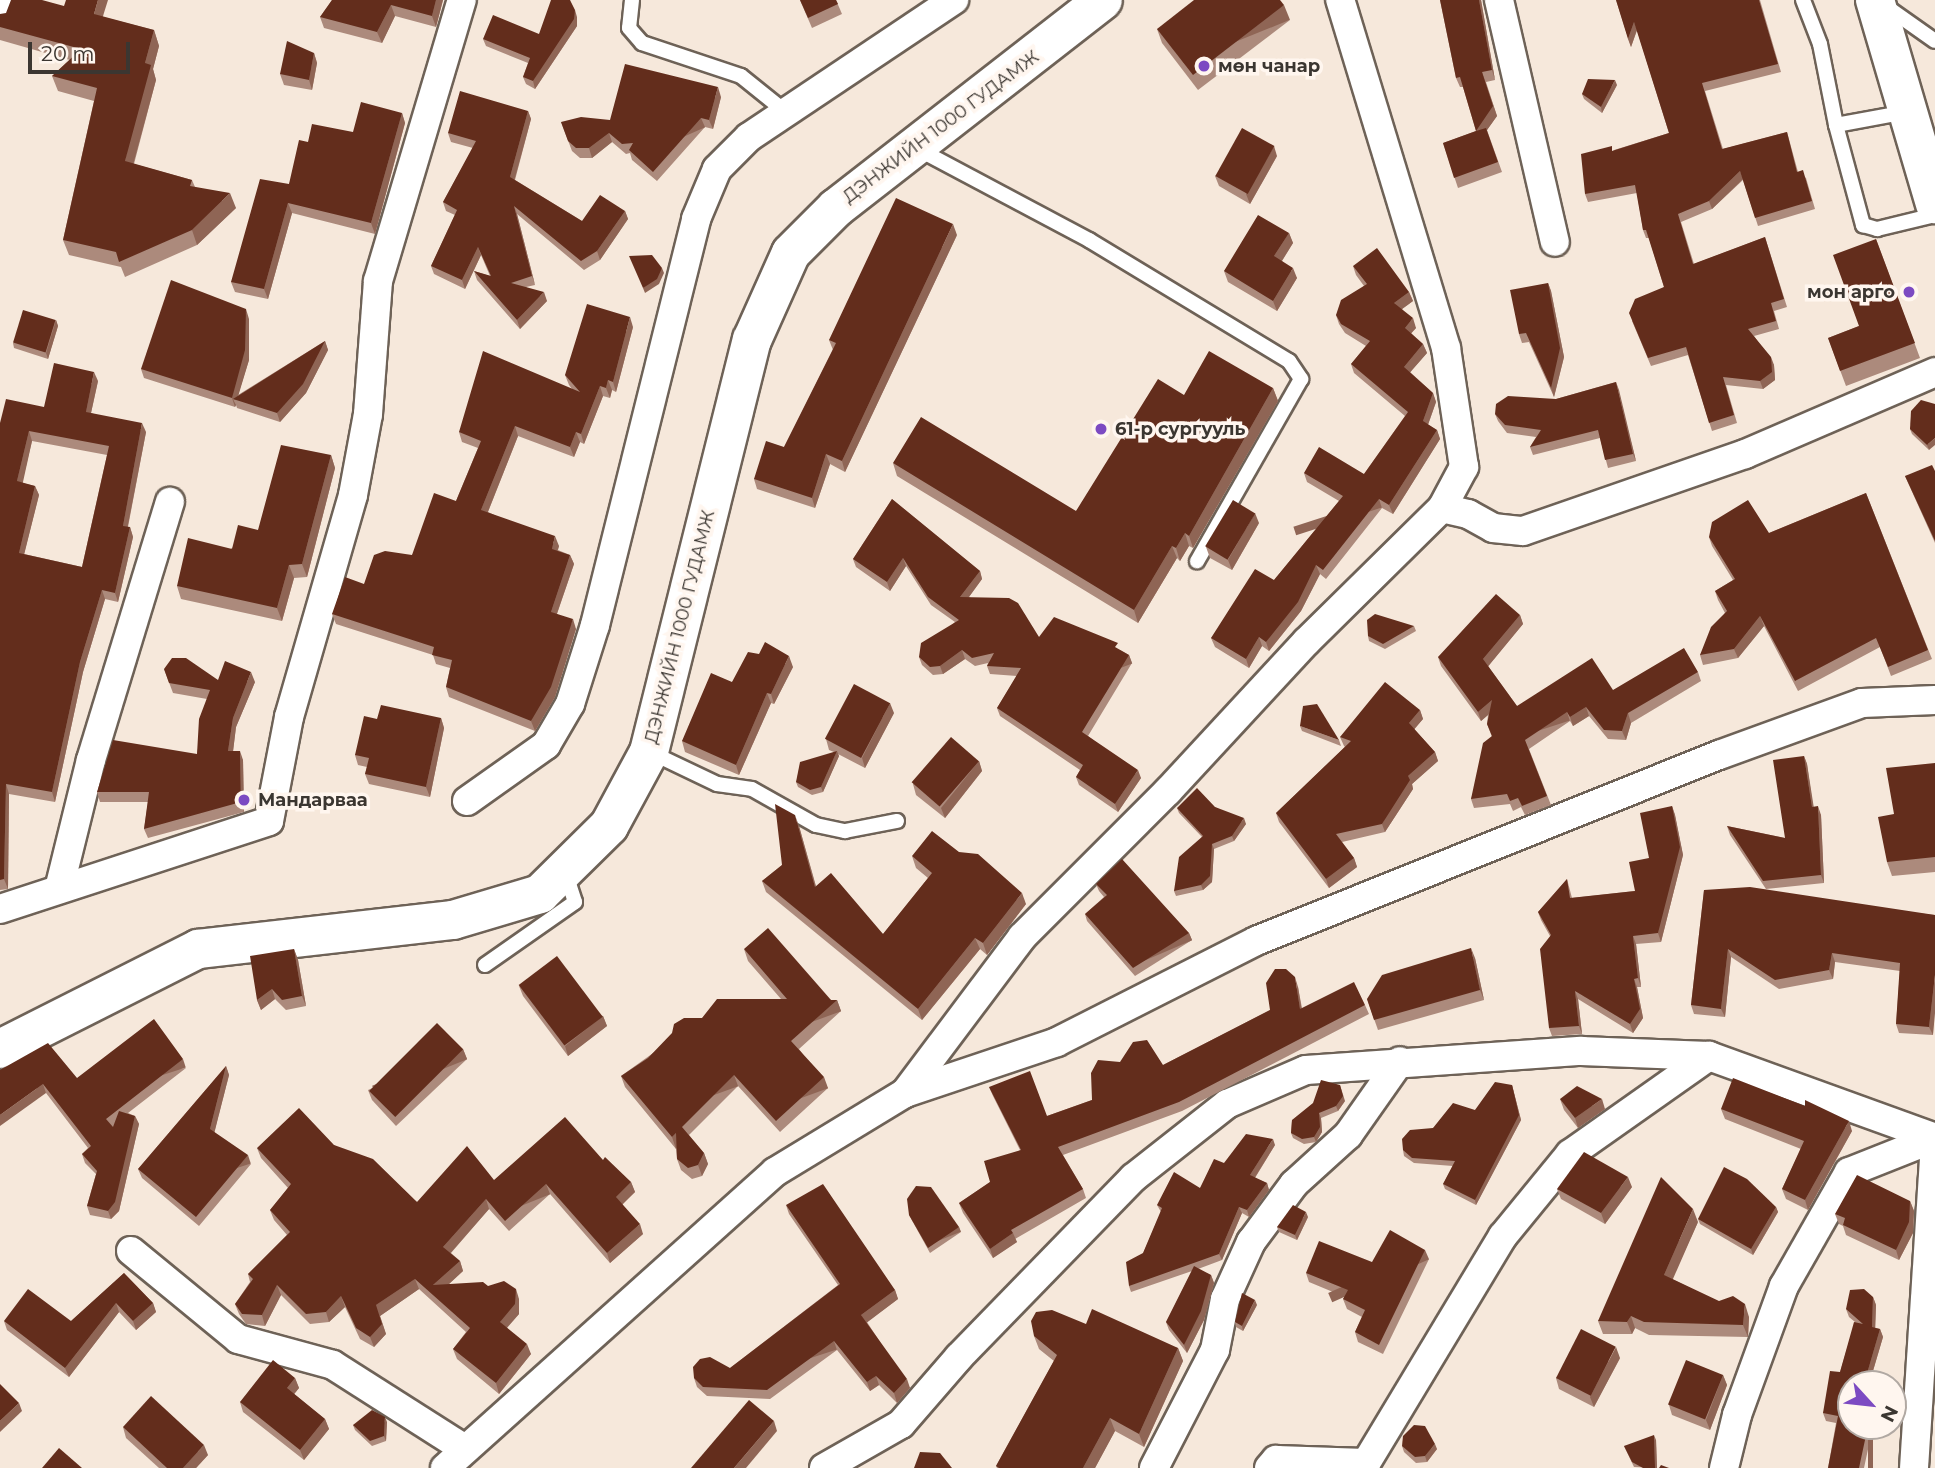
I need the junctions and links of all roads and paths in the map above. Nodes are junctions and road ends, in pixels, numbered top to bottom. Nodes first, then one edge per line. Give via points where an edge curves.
1 (5, 0) edge
2 (462, 0) edge
3 (632, 0) edge
4 (954, 0) edge
5 (1103, 0) edge
6 (1339, 0) edge
7 (1499, 0) edge
8 (1803, 0) edge
9 (1876, 0) edge
10 (0, 16) edge
11 (1935, 41) edge
12 (1910, 111) junction
13 (787, 113) junction
14 (1836, 125) junction
15 (914, 146) junction
16 (1935, 204) edge
17 (1935, 215) edge
18 (1555, 242) dead end
19 (1935, 372) edge
20 (170, 502) dead end
21 (1442, 508) junction
22 (1197, 561) dead end
23 (1935, 700) edge
24 (649, 752) junction
25 (467, 801) dead end
26 (897, 821) dead end
27 (564, 870) junction
28 (59, 888) junction
29 (0, 909) edge
30 (485, 965) dead end
31 (0, 1049) edge
32 (1709, 1056) junction
33 (1400, 1061) junction
34 (905, 1093) junction
35 (1935, 1138) edge
36 (1935, 1146) edge
37 (131, 1251) dead end
38 (455, 1459) edge
39 (824, 1468) edge
40 (1154, 1468) edge
41 (1269, 1468) edge
42 (1724, 1468) edge
43 (1914, 1468) edge

1 - 10 street
2 - 28 street via 378,281 368,414 353,495 289,717 269,821
3 - 13 lane via 629,27 642,43 741,76
4 - 13 street
5 - 15 street, ДЭНЖИЙН 1000 ГУДАМЖ
6 - 21 street via 1446,348 1464,467
7 - 18 street
8 - 14 lane via 1820,44
9 - 11 lane
9 - 12 street
12 - 14 lane
12 - 16 street
13 - 25 street via 749,137 718,169 696,219 595,625 570,704 546,745
14 - 17 lane via 1863,225 1877,229
15 - 22 lane via 1089,240 1289,361 1301,379
15 - 24 street, ДЭНЖИЙН 1000 ГУДАМЖ via 836,208 791,253 769,294 752,340
19 - 21 street via 1745,454 1523,531 1493,528 1468,514
20 - 28 street via 91,760
21 - 34 street via 1022,937
23 - 34 street via 1862,704 1719,755 1256,942 1058,1042
24 - 26 lane via 717,784 752,789 816,825 845,831
24 - 27 street, ДЭНЖИЙН 1000 ГУДАМЖ via 609,826
27 - 30 lane via 575,902
27 - 31 street, ДЭНЖИЙН 1000 ГУДАМЖ via 540,894 453,920 198,949
28 - 29 street
32 - 33 street via 1581,1051
32 - 35 street
32 - 41 street via 1570,1154 1503,1236 1366,1463 1276,1460
33 - 39 street via 1307,1070 1227,1104 1133,1178 959,1357 901,1424
33 - 40 street via 1348,1135 1294,1184 1251,1242 1225,1299 1215,1350
34 - 38 street via 775,1172
35 - 42 street via 1849,1171 1784,1286 1737,1415
36 - 43 street
37 - 38 street via 238,1339 333,1365

